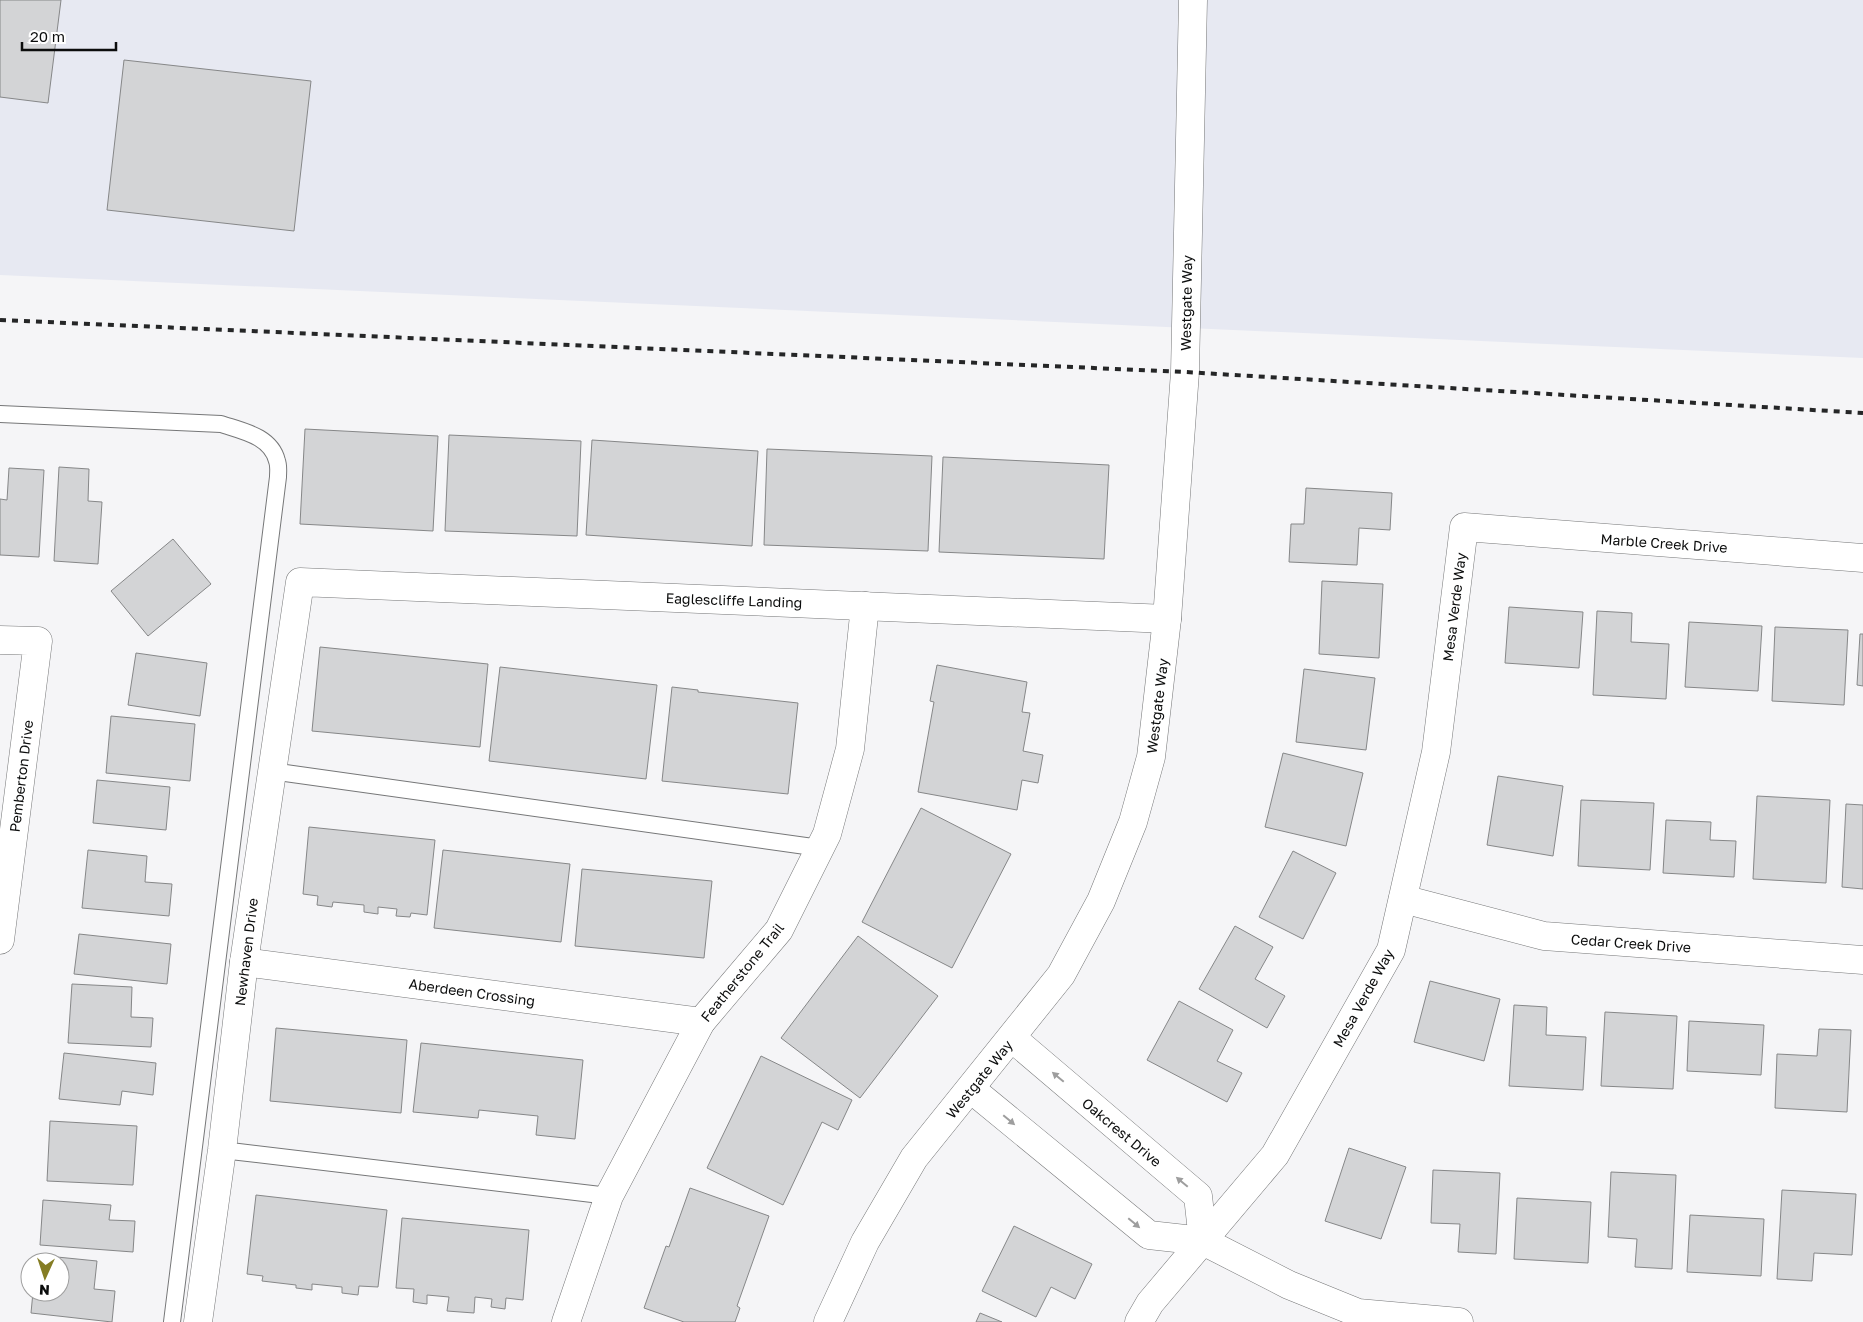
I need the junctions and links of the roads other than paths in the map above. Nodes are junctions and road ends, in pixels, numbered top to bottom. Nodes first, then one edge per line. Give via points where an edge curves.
1 (1193, 0) edge
2 (0, 414) edge
3 (1464, 528) joint
4 (1863, 558) edge
5 (300, 582) joint
6 (865, 606) junction
7 (1167, 618) junction
8 (0, 640) edge
9 (271, 771) junction
10 (820, 848) junction
11 (3, 892) edge
12 (1403, 898) junction
13 (0, 940) edge
14 (1863, 960) edge
15 (244, 962) junction
16 (701, 1022) junction
17 (1012, 1038) junction
18 (971, 1089) junction
19 (222, 1150) junction
20 (609, 1196) junction
21 (1203, 1241) junction
22 (172, 1322) edge
23 (198, 1322) edge
24 (566, 1322) edge
25 (828, 1322) edge
26 (1140, 1322) edge
27 (1459, 1322) edge

1 - 7 street, Westgate Way via 1185,372
2 - 22 lane via 221,424 254,435 268,444 277,461 278,477
3 - 4 street, Marble Creek Drive
3 - 12 street, Mesa Verde Way via 1436,752
5 - 6 street, Eaglescliffe Landing
5 - 9 street, Newhaven Drive
6 - 7 street, Eaglescliffe Landing
6 - 10 street, Featherstone Trail via 850,750 827,834
7 - 17 street, Westgate Way via 1151,758 1133,822 1101,901 1061,975
8 - 11 street, Pemberton Drive via 38,641
9 - 10 lane
9 - 15 street, Newhaven Drive
10 - 16 street, Featherstone Trail via 779,930
11 - 13 street, Pemberton Drive
12 - 14 street, Cedar Creek Drive via 1544,936
12 - 21 street, Mesa Verde Way via 1391,950 1275,1155
15 - 16 street, Aberdeen Crossing
15 - 19 street, Newhaven Drive
16 - 20 street, Featherstone Trail
17 - 18 street, Westgate Way
21 -> 17 street, Oakcrest Drive via 1198,1196
18 -> 21 street via 1149,1235
18 - 25 street, Westgate Way via 914,1158 865,1242
19 - 20 lane
19 - 23 street, Newhaven Drive
20 - 24 street, Featherstone Trail
21 - 26 street, Mesa Verde Way via 1150,1303
21 - 27 street via 1358,1314

